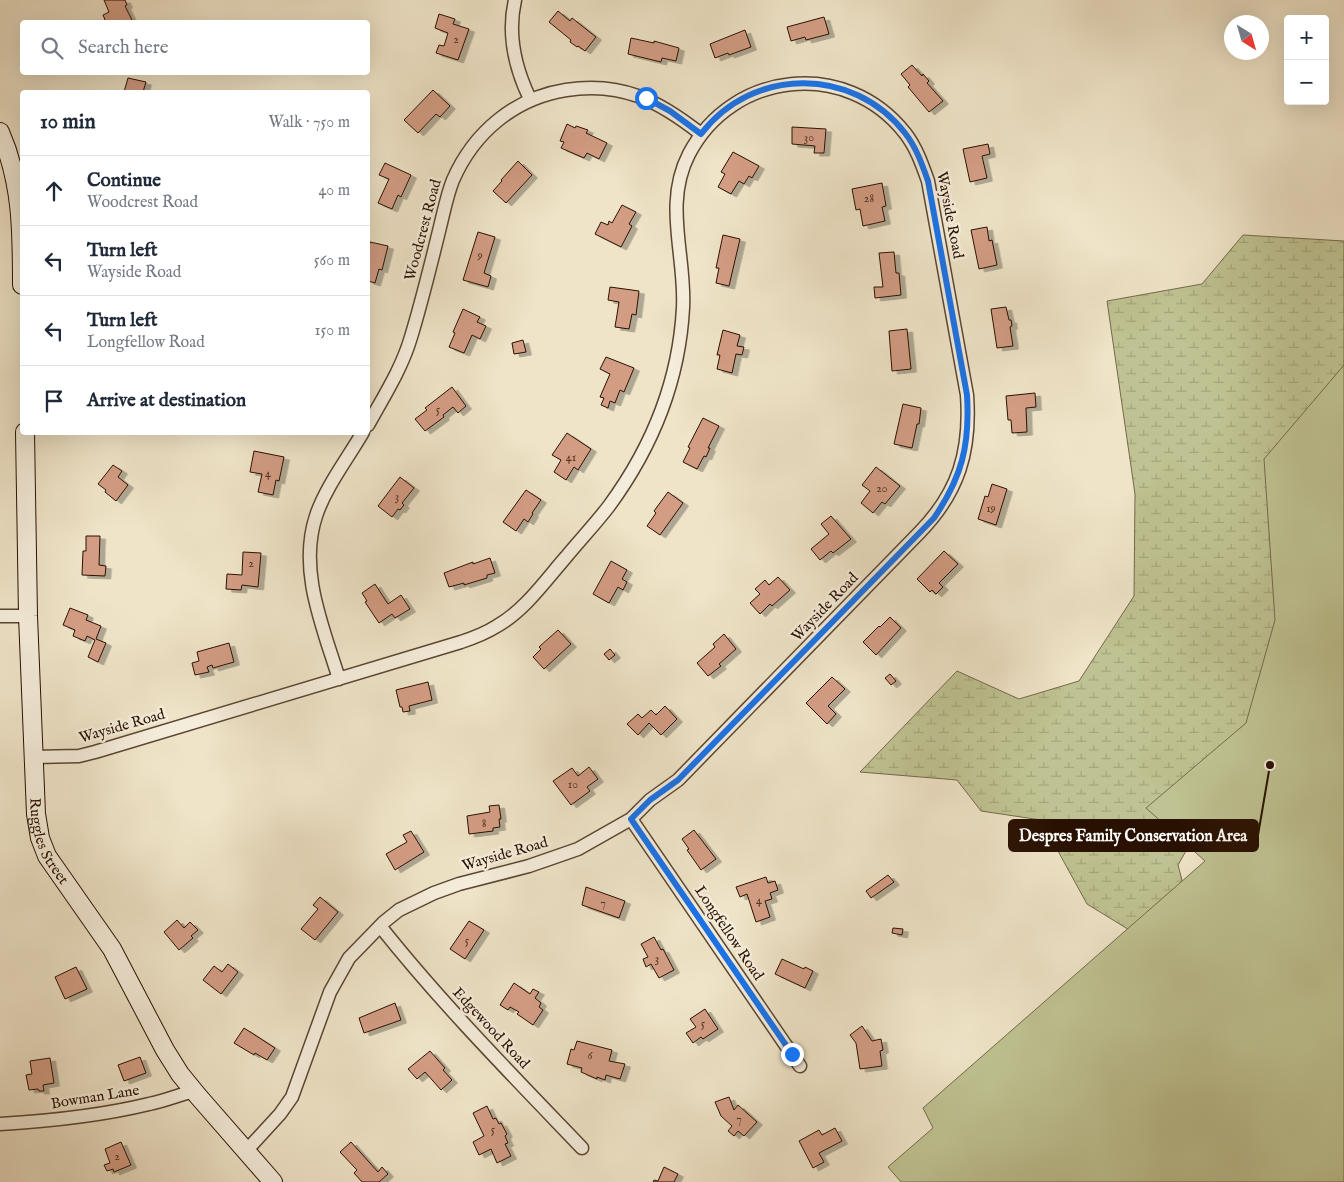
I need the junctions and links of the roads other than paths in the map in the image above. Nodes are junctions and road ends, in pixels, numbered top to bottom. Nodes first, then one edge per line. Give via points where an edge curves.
1 (514, 0) edge
2 (530, 100) junction
3 (0, 132) edge
4 (701, 134) junction
5 (20, 205) edge
6 (370, 421) edge
7 (25, 435) edge
8 (361, 435) edge
9 (0, 616) edge
10 (28, 616) junction
11 (339, 679) junction
12 (34, 757) junction
13 (631, 819) junction
14 (380, 926) junction
15 (800, 1066) dead end
16 (194, 1091) junction
17 (0, 1124) edge
18 (582, 1148) dead end
19 (246, 1151) junction
20 (273, 1182) edge

1 - 2 street via 514,52 519,75
2 - 4 street, Woodcrest Road via 575,88 619,90 658,104
2 - 6 street, Woodcrest Road via 501,118 478,139 453,180 411,338 393,381
3 - 5 street via 13,168
4 - 11 street, Wayside Road via 688,157 677,190 683,306 677,356 654,432 624,485 526,602 499,626 460,642
4 - 13 street, Wayside Road via 719,115 748,96 764,89 799,83 834,86 858,95 881,109 905,134 928,181 967,395 967,440 946,500 934,518 678,780
7 - 10 street, Ruggles Street
8 - 11 street via 319,509 309,555 315,599
9 - 10 street
10 - 12 street, Ruggles Street
11 - 12 street, Wayside Road via 87,754
12 - 16 street, Ruggles Street via 36,814 47,856 112,949 165,1050
13 - 14 street, Wayside Road via 578,849 434,893 399,910
13 - 15 street, Longfellow Road
14 - 18 street, Edgewood Road via 470,1030
14 - 19 street, Wayside Road via 349,958 330,992 292,1097
16 - 17 street, Bowman Lane via 109,1112
16 - 19 street, Ruggles Street
19 - 20 street, Ruggles Street

